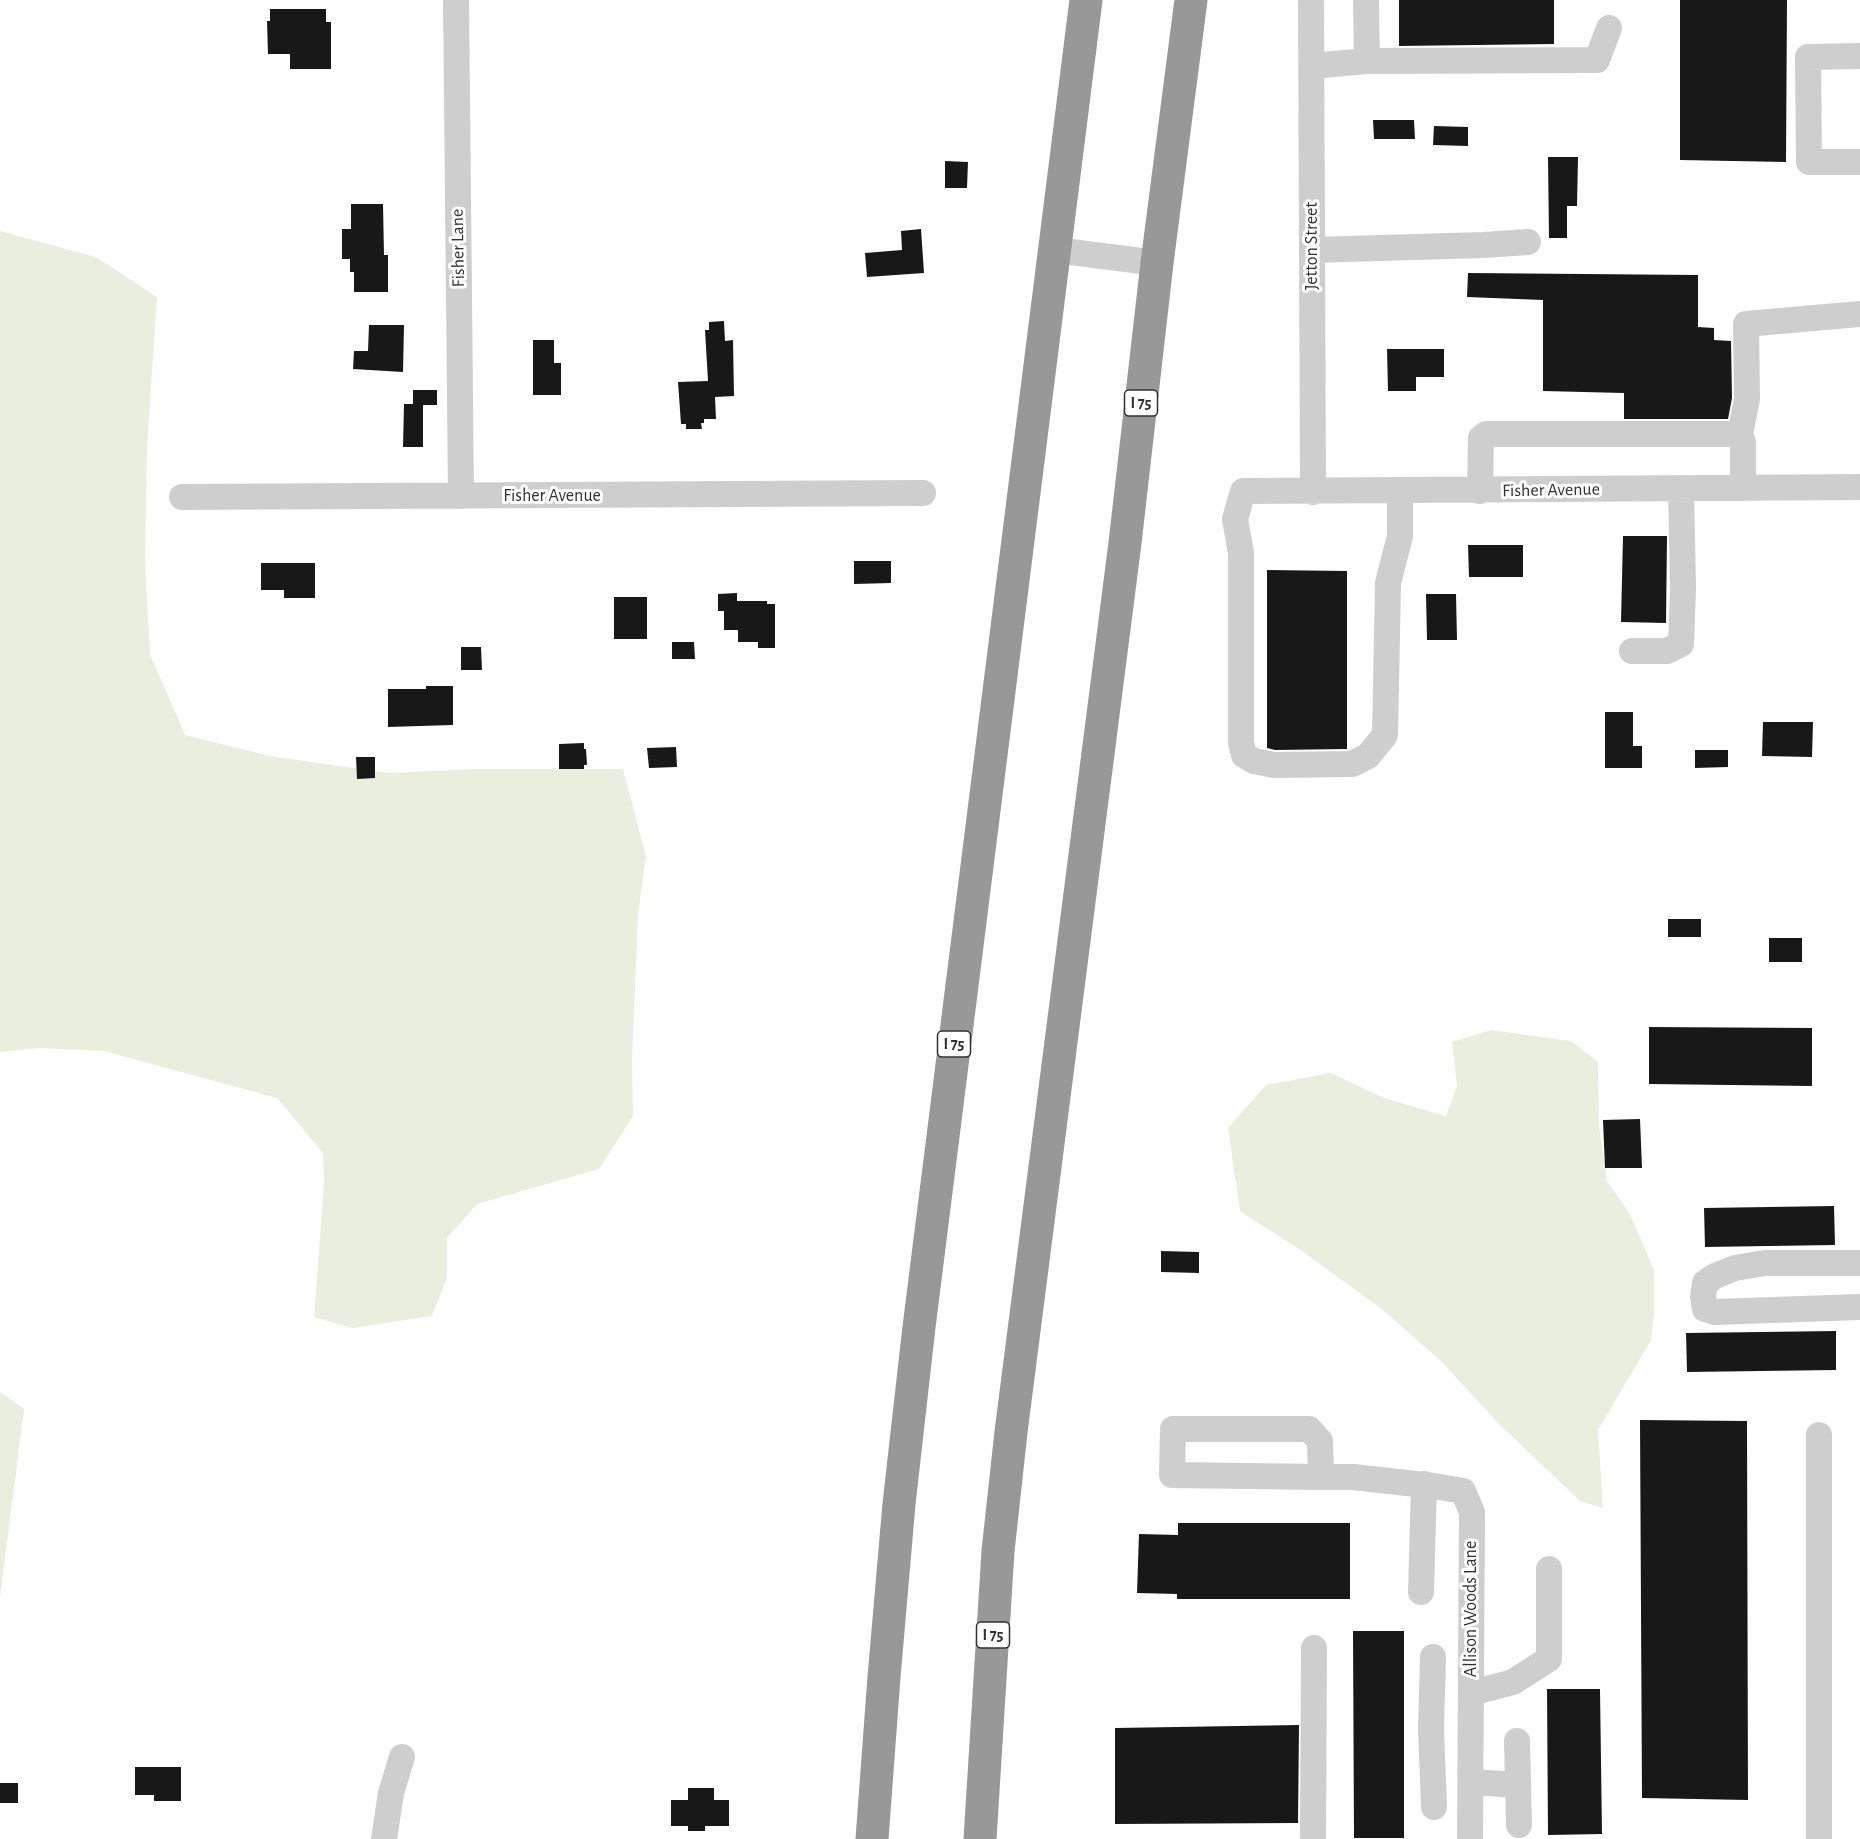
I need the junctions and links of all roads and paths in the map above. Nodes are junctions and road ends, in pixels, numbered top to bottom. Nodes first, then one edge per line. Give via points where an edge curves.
1 (456, 0) edge
2 (1086, 0) edge
3 (1191, 0) edge
4 (1311, 0) edge
5 (1366, 0) edge
6 (1609, 28) dead end
7 (1860, 56) edge
8 (1367, 61) junction
9 (1312, 66) junction
10 (1860, 162) edge
11 (1528, 242) dead end
12 (1055, 250) junction
13 (1312, 250) junction
14 (1157, 263) junction
15 (1860, 314) edge
16 (1740, 434) junction
17 (1860, 487) edge
18 (1743, 488) junction
19 (1681, 489) junction
20 (1400, 491) junction
21 (1480, 491) junction
22 (1313, 492) junction
23 (923, 493) dead end
24 (461, 496) junction
25 (182, 497) dead end
26 (1632, 651) dead end
27 (1860, 1263) edge
28 (1860, 1307) edge
29 (1819, 1435) dead end
30 (1321, 1477) junction
31 (1424, 1484) junction
32 (1549, 1569) dead end
33 (1421, 1592) dead end
34 (1314, 1648) dead end
35 (1433, 1657) dead end
36 (1471, 1693) junction
37 (1431, 1728) junction
38 (1471, 1728) junction
39 (1518, 1741) dead end
40 (402, 1757) dead end
41 (1471, 1782) junction
42 (1518, 1785) junction
43 (1434, 1807) dead end
44 (1519, 1825) dead end
45 (384, 1839) edge
46 (872, 1839) edge
47 (980, 1839) edge
48 (1313, 1839) edge
49 (1470, 1839) edge
50 (1820, 1839) edge

1 - 24 street, Fisher Lane
2 - 12 highway, I 75
3 - 14 highway, I 75
4 - 9 street, Jetton Street
5 - 8 street
6 - 8 street via 1597,60
7 - 10 street via 1808,57 1809,162
8 - 9 street
9 - 13 street, Jetton Street
11 - 13 street
12 - 14 street
12 - 46 highway, I 75 via 919,1327 899,1504
13 - 22 street, Jetton Street
14 - 47 highway, I 75 via 1011,1432 998,1551
15 - 16 street via 1746,324 1747,399
16 - 18 street
16 - 21 street via 1486,434 1481,438
17 - 18 street, Fisher Avenue
18 - 19 street, Fisher Avenue
19 - 21 street, Fisher Avenue
19 - 26 street via 1681,644 1667,651
20 - 21 street, Fisher Avenue
20 - 22 street, Fisher Avenue
20 - 22 street, Fisher Avenue via 1400,536 1388,583 1385,735 1368,756 1352,764 1274,765 1244,755 1241,743 1241,553 1234,519 1243,491
23 - 24 street, Fisher Avenue
24 - 25 street, Fisher Avenue
27 - 28 street via 1765,1263 1735,1268 1706,1283 1703,1297 1706,1309 1715,1312
29 - 50 street
30 - 30 street, Allison Woods Lane via 1172,1475 1173,1429 1309,1430 1320,1441
30 - 31 street, Allison Woods Lane
31 - 33 street
31 - 36 street, Allison Woods Lane via 1463,1491 1472,1512
32 - 36 street via 1549,1659 1513,1682
34 - 48 street
35 - 37 street
36 - 38 street, Allison Woods Lane
37 - 38 street
37 - 43 street
38 - 41 street, Allison Woods Lane
39 - 42 street
40 - 45 street via 391,1793
41 - 42 street
41 - 49 street, Allison Woods Lane
42 - 44 street

